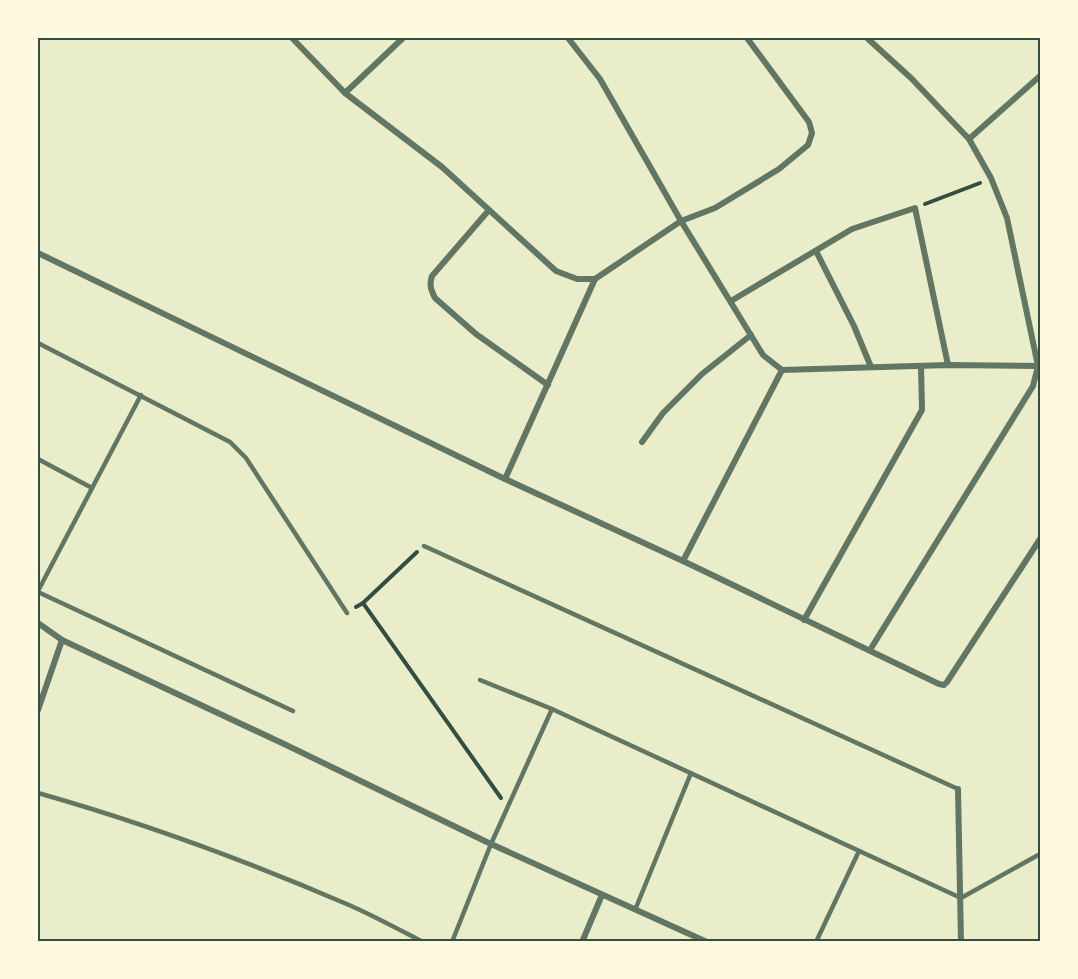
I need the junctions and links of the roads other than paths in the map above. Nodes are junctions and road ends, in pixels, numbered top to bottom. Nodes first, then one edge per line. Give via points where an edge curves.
1 (292, 38) edge
2 (403, 38) edge
3 (568, 38) edge
4 (747, 38) edge
5 (867, 38) edge
6 (1041, 76) edge
7 (345, 93) junction
8 (969, 139) junction
9 (489, 210) junction
10 (681, 221) junction
11 (816, 251) junction
12 (38, 254) edge
13 (596, 279) junction
14 (731, 301) junction
15 (751, 335) junction
16 (38, 343) edge
17 (948, 365) junction
18 (921, 366) junction
19 (1040, 366) edge
20 (871, 368) junction
21 (782, 370) junction
22 (548, 385) junction
23 (141, 395) junction
24 (642, 442) dead end
25 (38, 459) edge
26 (506, 479) junction
27 (92, 488) junction
28 (1041, 539) edge
29 (424, 546) road end
30 (683, 561) junction
31 (38, 591) edge
32 (346, 613) road end
33 (804, 620) junction
34 (38, 623) edge
35 (62, 640) junction
36 (870, 650) junction
37 (480, 680) dead end
38 (552, 709) junction
39 (38, 710) edge
40 (293, 711) dead end
41 (691, 773) junction
42 (958, 789) joint
43 (38, 792) edge
44 (491, 844) junction
45 (859, 851) junction
46 (1041, 854) edge
47 (602, 895) junction
48 (961, 898) junction
49 (636, 910) junction
50 (423, 942) edge
51 (452, 942) edge
52 (582, 942) edge
53 (707, 942) edge
54 (816, 942) edge
55 (961, 942) edge

1 - 7 street
2 - 7 street
3 - 10 street via 600,79
4 - 10 street via 809,122 812,133 807,145 779,169 715,208
5 - 8 street
6 - 8 street
7 - 9 street via 442,167
8 - 19 street via 1007,218
9 - 13 street via 556,271 577,279
9 - 22 street via 432,276 431,290 476,334
10 - 13 street
10 - 14 street
11 - 14 street
11 - 17 street via 852,230 915,208
11 - 20 street
12 - 26 street
13 - 22 street
14 - 15 street
15 - 21 street via 763,355
15 - 24 street via 702,374 663,413
16 - 23 lane
17 - 18 street
17 - 19 street
18 - 20 street
18 - 33 street via 922,410
19 - 36 street via 1033,386
20 - 21 street
21 - 30 street
22 - 26 street
23 - 27 lane
23 - 32 lane via 230,442 246,458
25 - 27 lane
26 - 30 street
27 - 31 lane
28 - 36 street via 944,685
29 - 42 lane
30 - 33 street
31 - 40 lane
33 - 36 street
34 - 35 street
35 - 39 street
35 - 44 street
37 - 38 lane
38 - 41 lane
38 - 44 lane
41 - 45 lane
41 - 49 lane
42 - 48 street
43 - 50 lane via 235,858 351,906
44 - 47 street
44 - 51 lane
45 - 48 lane
45 - 54 lane
46 - 48 lane
47 - 49 street
47 - 52 street
48 - 55 street
49 - 53 street

